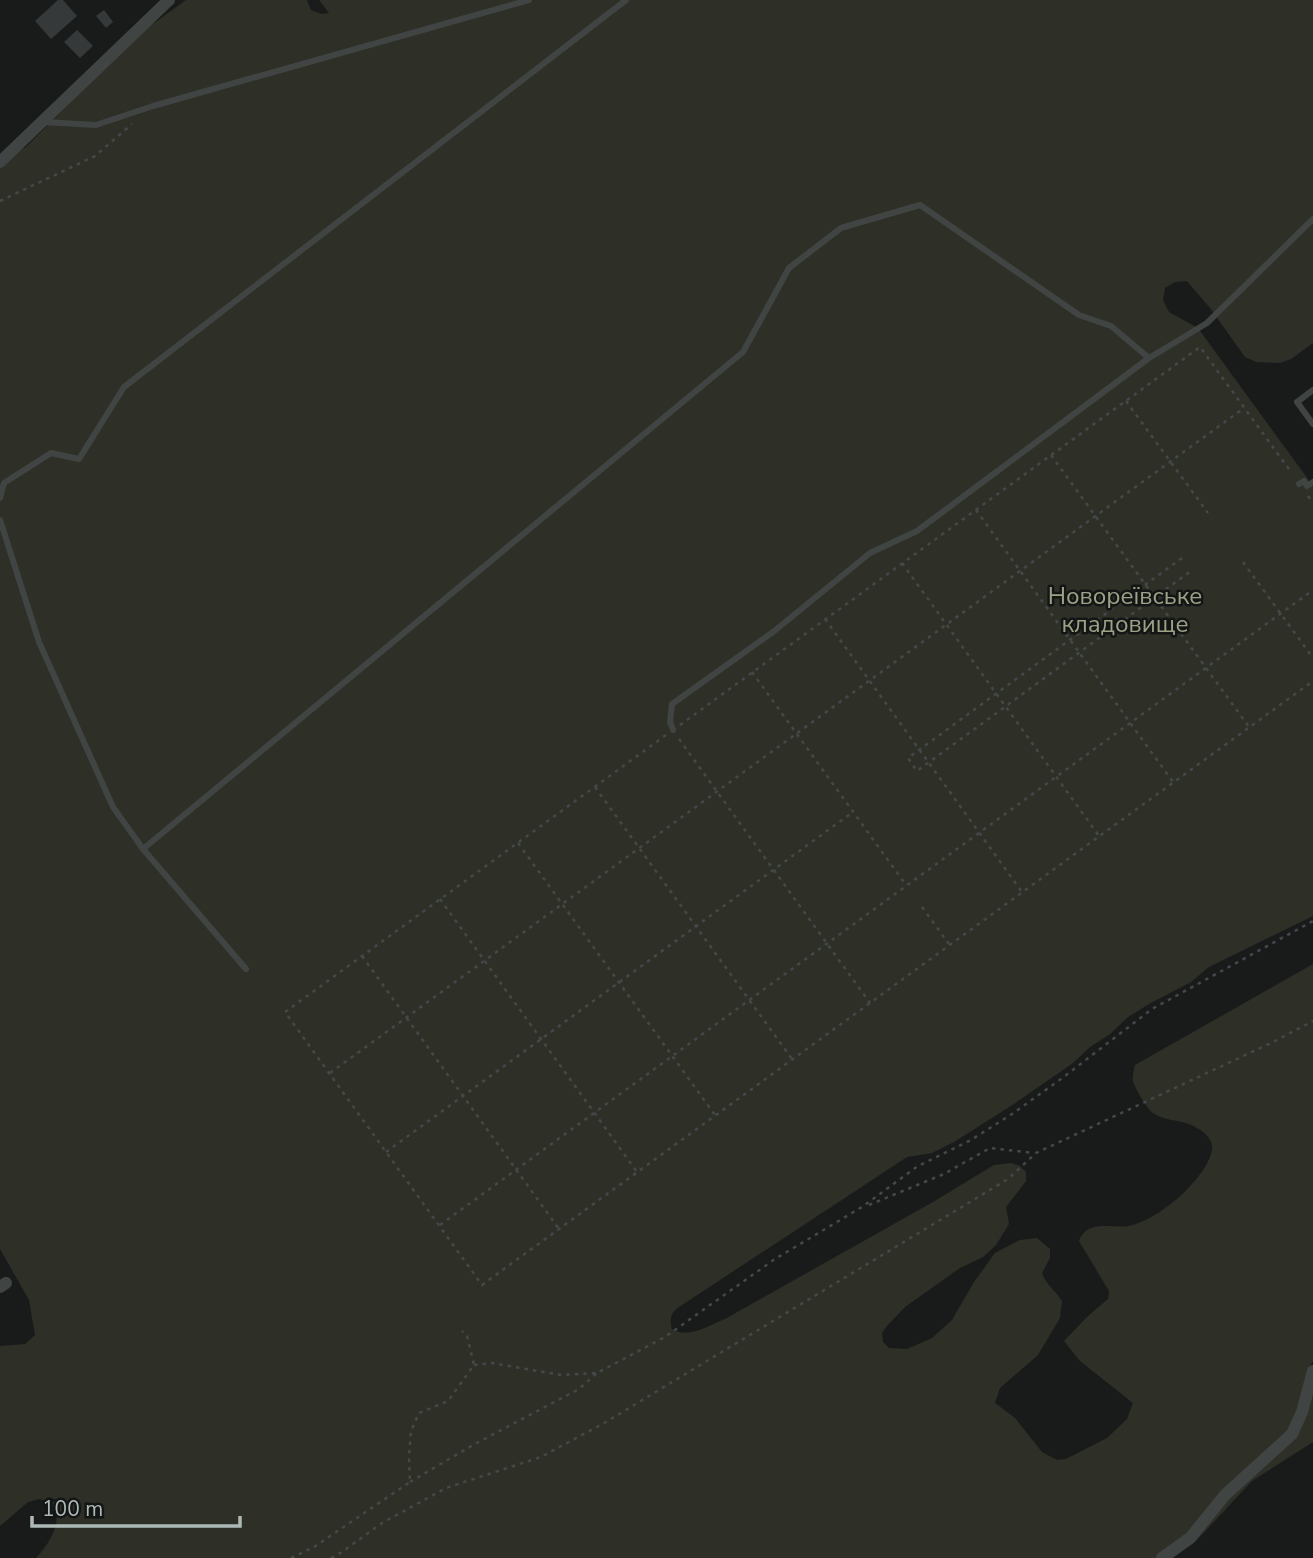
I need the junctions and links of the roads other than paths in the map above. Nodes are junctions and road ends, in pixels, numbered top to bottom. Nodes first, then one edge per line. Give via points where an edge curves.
1 (169, 0) edge
2 (529, 0) edge
3 (626, 0) edge
4 (42, 122) junction
5 (0, 162) edge
6 (1313, 219) edge
7 (1149, 358) junction
8 (1313, 390) edge
9 (1313, 425) edge
10 (1313, 482) edge
11 (1299, 484) dead end
12 (0, 498) edge
13 (0, 520) edge
14 (673, 730) road end
15 (143, 849) junction
16 (246, 969) dead end
17 (1313, 1371) edge
18 (1162, 1558) edge

1 - 4 street
2 - 4 lane via 96,125
3 - 12 lane via 124,387 79,459 51,453 4,483
4 - 5 street
6 - 7 lane via 1207,323
7 - 14 lane via 917,531 870,554 773,632 672,704
7 - 15 lane via 1111,326 1079,315 920,205 841,229 789,268 743,352
8 - 9 lane via 1297,402
10 - 11 lane
13 - 15 lane via 39,642 113,807
15 - 16 lane
17 - 18 street via 1292,1434 1225,1495 1190,1538

